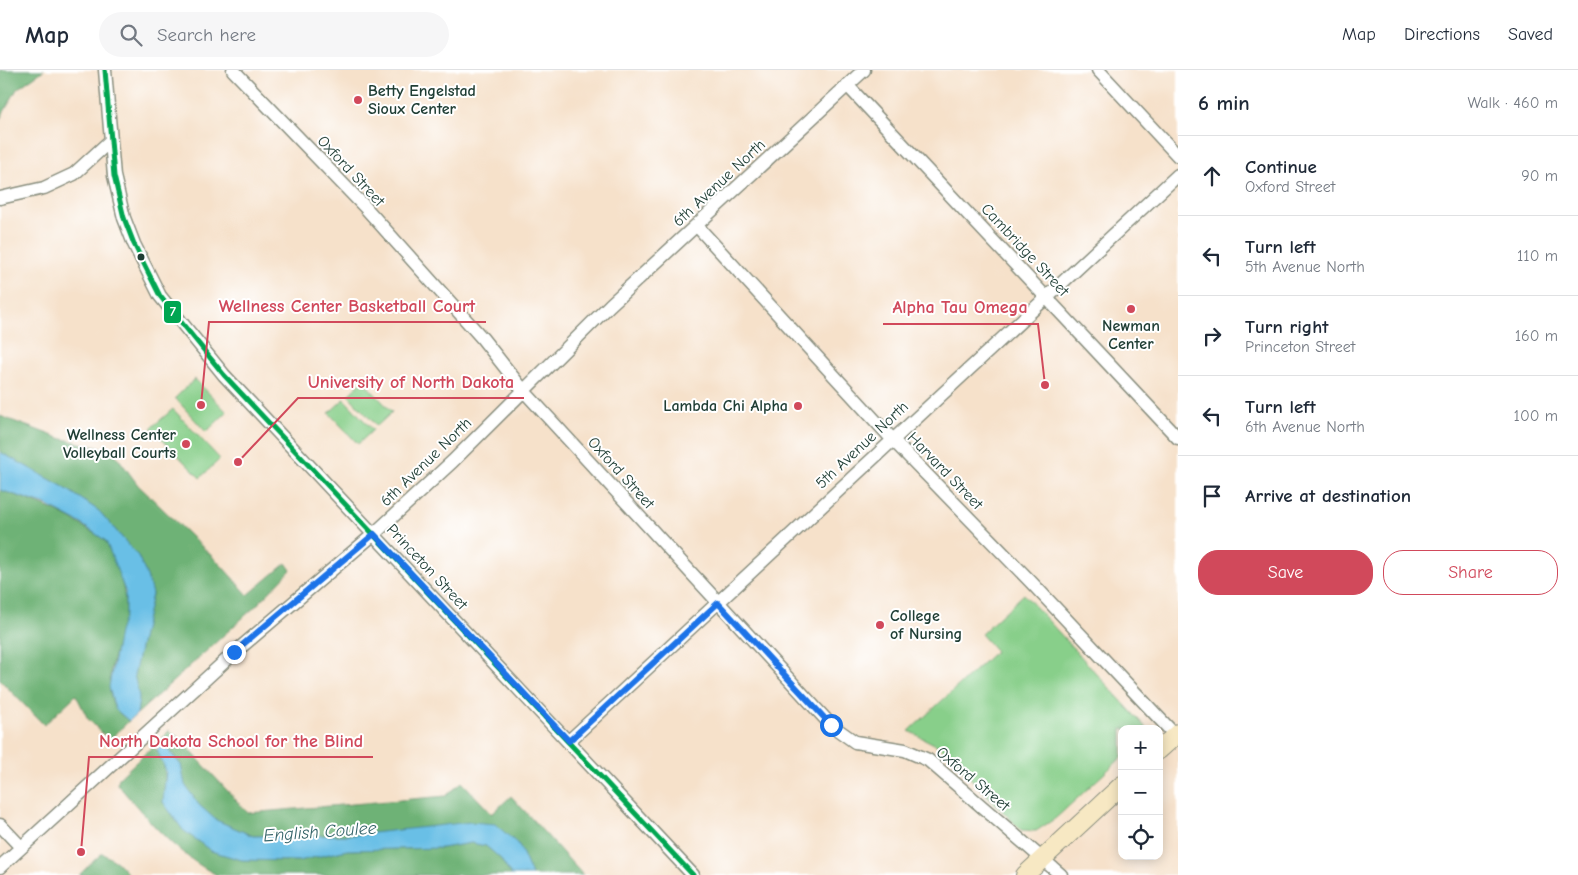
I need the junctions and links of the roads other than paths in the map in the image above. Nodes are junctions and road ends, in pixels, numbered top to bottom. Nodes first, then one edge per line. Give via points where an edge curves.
1 (105, 70) edge
2 (233, 70) edge
3 (864, 70) edge
4 (1098, 70) edge
5 (847, 85) junction
6 (110, 141) junction
7 (1178, 156) edge
8 (1178, 175) edge
9 (0, 198) edge
10 (697, 226) junction
11 (1046, 297) junction
12 (523, 390) junction
13 (1178, 438) edge
14 (892, 439) junction
15 (374, 534) junction
16 (718, 603) junction
17 (1177, 734) edge
18 (569, 741) junction
19 (1163, 746) edge
20 (1118, 789) edge
21 (0, 825) edge
22 (21, 847) junction
23 (1042, 860) junction
24 (0, 867) edge
25 (693, 875) edge
26 (1026, 875) edge
27 (1061, 875) edge

1 - 6 street, Princeton Street
2 - 12 street, Oxford Street via 364,206 482,338
3 - 5 street, 6th Avenue North
4 - 7 street
5 - 10 street, 6th Avenue North
5 - 11 street, Cambridge Street
6 - 9 street via 74,174 44,188
6 - 15 street, Princeton Street via 124,218 145,270 160,296 224,375
8 - 11 street, 5th Avenue North
10 - 12 street, 6th Avenue North
10 - 14 street, Harvard Street
11 - 13 street, Cambridge Street
11 - 14 street, 5th Avenue North
12 - 15 street, 6th Avenue North
12 - 16 street, Oxford Street
14 - 16 street, 5th Avenue North
14 - 17 street, Harvard Street
15 - 18 street, Princeton Street
15 - 22 street, 6th Avenue North via 227,659
16 - 18 street, 5th Avenue North
16 - 23 street, Oxford Street via 831,725 855,742 905,750 928,760
17 - 19 street
18 - 25 street, Princeton Street
20 - 23 street
21 - 22 street
22 - 24 street, 6th Avenue North
23 - 26 street
23 - 27 street, Oxford Street

